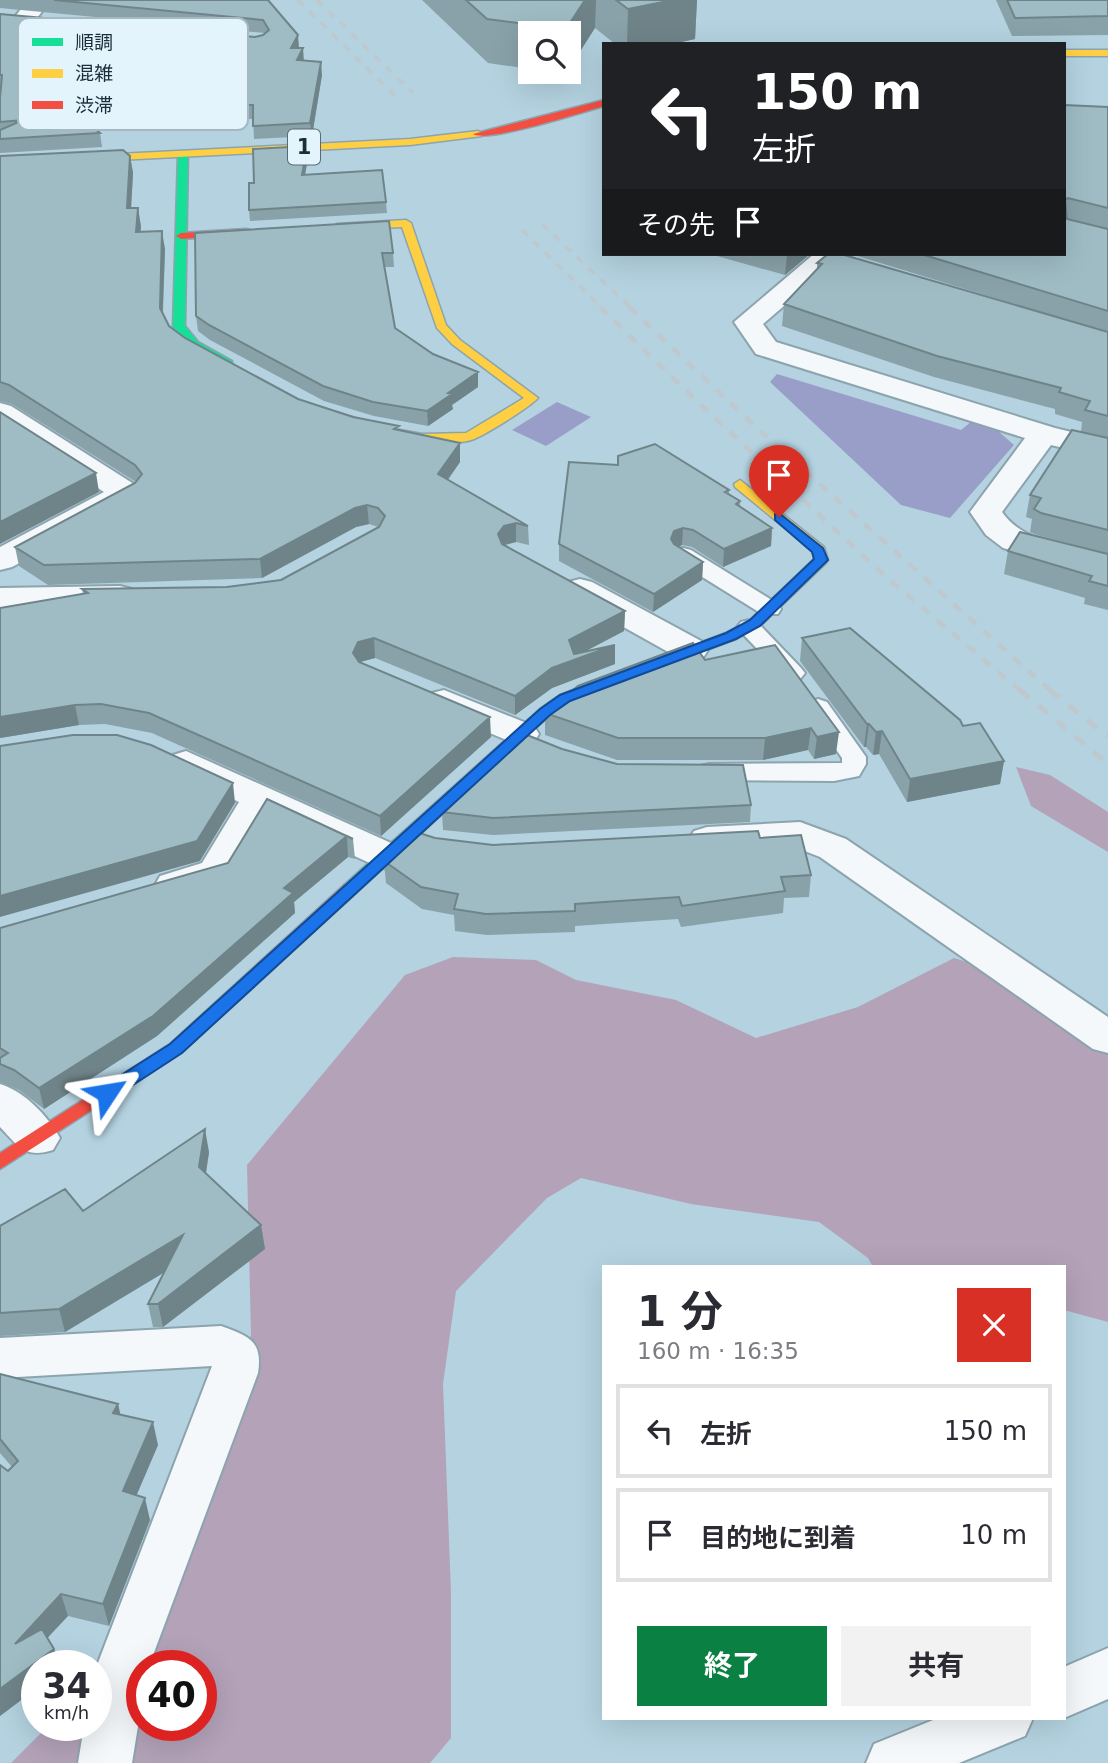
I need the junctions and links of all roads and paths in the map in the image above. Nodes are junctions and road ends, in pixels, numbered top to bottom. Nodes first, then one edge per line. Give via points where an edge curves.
1 (40, 0) edge
2 (0, 17) edge
3 (25, 18) joint
4 (1066, 53) edge
5 (1108, 53) edge
6 (602, 104) edge
7 (183, 154) junction
8 (0, 163) edge
9 (325, 228) edge
10 (257, 232) edge
11 (181, 236) junction
12 (835, 260) edge
13 (244, 373) edge
14 (0, 412) edge
15 (378, 430) edge
16 (1044, 434) junction
17 (1108, 450) edge
18 (740, 484) dead end
19 (683, 555) edge
20 (0, 560) edge
21 (1108, 566) edge
22 (552, 574) edge
23 (148, 595) edge
24 (0, 598) edge
25 (770, 609) junction
26 (749, 626) junction
27 (691, 650) junction
28 (411, 687) edge
29 (526, 738) junction
30 (152, 749) edge
31 (685, 772) edge
32 (261, 797) junction
33 (668, 842) edge
34 (398, 845) junction
35 (447, 846) edge
36 (139, 895) edge
37 (1108, 1038) edge
38 (0, 1100) edge
39 (38, 1138) junction
40 (0, 1162) edge
41 (0, 1358) edge
42 (1108, 1673) edge
43 (1066, 1692) edge
44 (1001, 1720) edge
45 (105, 1763) edge
46 (893, 1763) edge

1 - 3 street
2 - 3 street
4 - 5 main road
6 - 7 main road, 1 via 496,132 410,142
7 - 8 main road, 1
7 - 11 main road
9 - 15 main road via 406,223 442,326 456,342 531,398 469,437 422,438
10 - 11 main road
11 - 13 main road via 179,327 183,336
12 - 16 street via 748,322 766,348
14 - 20 street via 126,493
16 - 17 street
16 - 21 street via 986,512 1014,541
18 - 25 main road via 819,550 821,560
19 - 25 lane
22 - 27 street
23 - 24 street
25 - 26 main road
26 - 27 main road
26 - 31 lane via 787,664 854,757 854,764 850,770 834,773
27 - 29 main road via 565,698
28 - 29 street
29 - 34 main road
30 - 32 street
32 - 34 street
32 - 36 street via 216,872
33 - 37 street via 813,838
34 - 35 street
34 - 39 main road via 176,1048
38 - 39 street
39 - 40 main road
41 - 45 street via 221,1346 237,1356 119,1678
42 - 43 street
44 - 46 street

